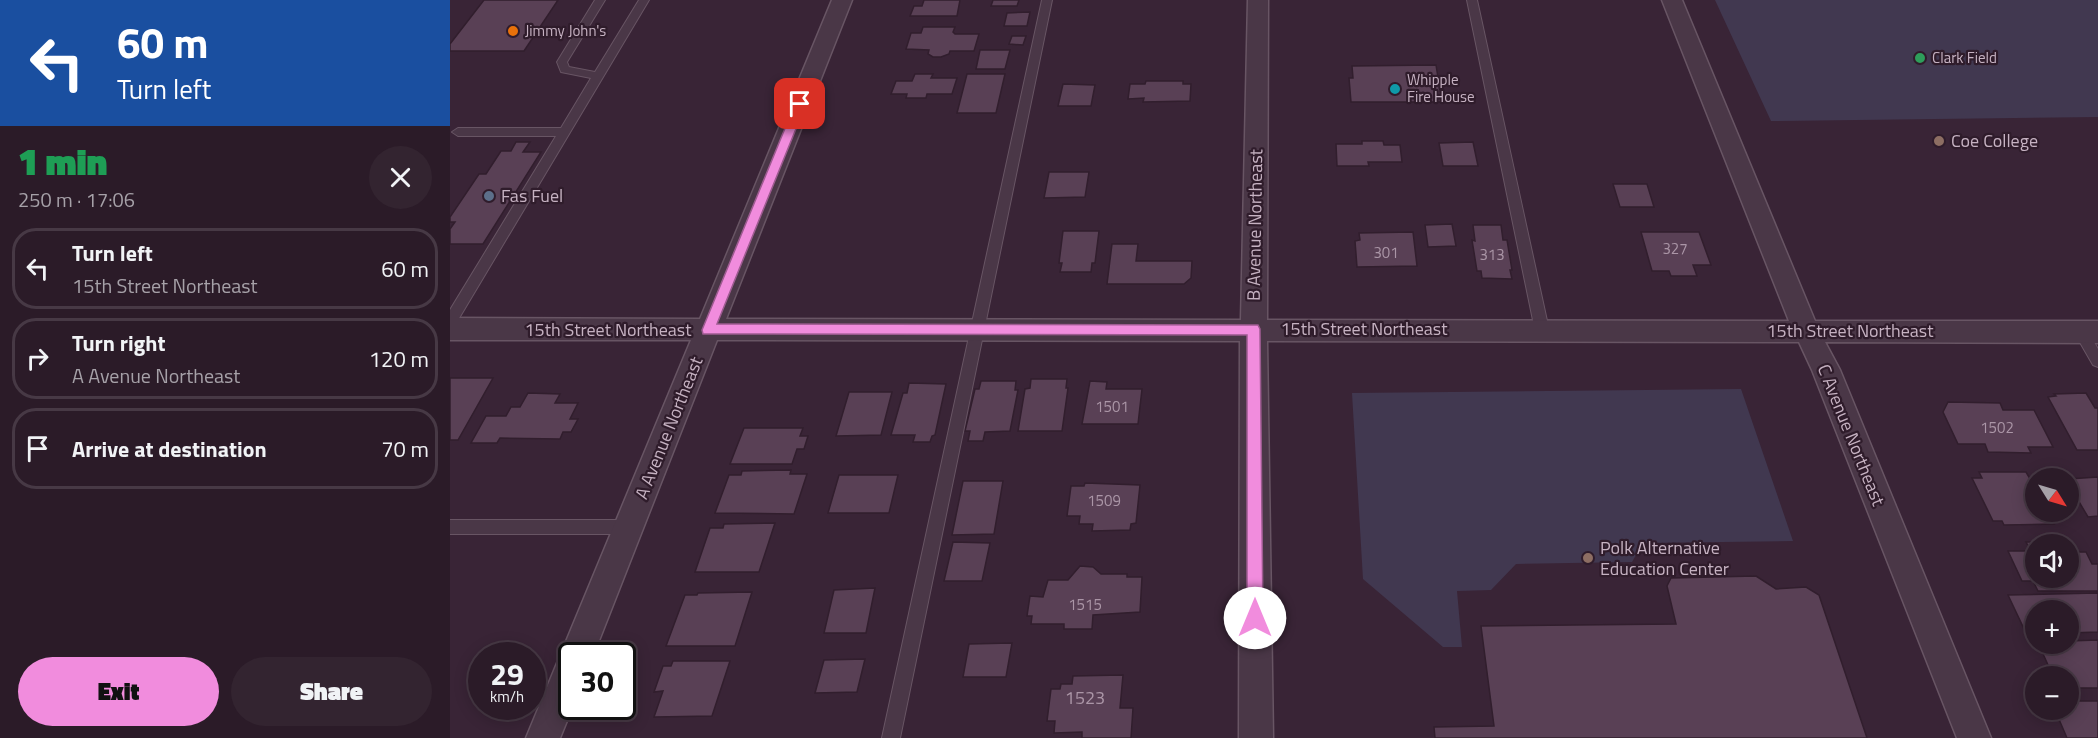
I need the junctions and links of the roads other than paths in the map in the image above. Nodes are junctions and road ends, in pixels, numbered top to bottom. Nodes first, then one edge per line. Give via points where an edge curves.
1 (600, 0) edge
2 (644, 0) edge
3 (842, 0) edge
4 (1047, 0) edge
5 (1258, 0) edge
6 (1472, 0) edge
7 (1672, 0) edge
8 (598, 76) junction
9 (454, 132) edge
10 (564, 132) junction
11 (450, 144) edge
12 (450, 321) edge
13 (450, 329) edge
14 (1254, 329) junction
15 (708, 330) junction
16 (976, 330) junction
17 (1542, 330) junction
18 (1806, 330) junction
19 (2089, 332) edge
20 (2098, 361) edge
21 (450, 527) edge
22 (628, 527) junction
23 (582, 642) edge
24 (558, 701) edge
25 (543, 738) edge
26 (891, 738) edge
27 (1256, 738) edge
28 (1974, 738) edge

1 - 8 lane via 562,62 565,70
2 - 8 lane
3 - 15 street, A Avenue Northeast
4 - 16 lane
5 - 14 street, B Avenue Northeast
6 - 17 lane
7 - 18 street, C Avenue Northeast
8 - 10 lane
9 - 10 lane
9 - 11 lane
10 - 12 lane
13 - 15 street, 15th Street Northeast
14 - 16 street, 15th Street Northeast
14 - 17 street, 15th Street Northeast
14 - 27 street, B Avenue Northeast
15 - 16 street, 15th Street Northeast
15 - 22 street, A Avenue Northeast
16 - 26 lane
17 - 18 street, 15th Street Northeast
18 - 19 street, 15th Street Northeast
18 - 28 street, C Avenue Northeast via 1826,370
19 - 20 lane
21 - 22 lane
22 - 23 street, A Avenue Northeast
24 - 25 street

